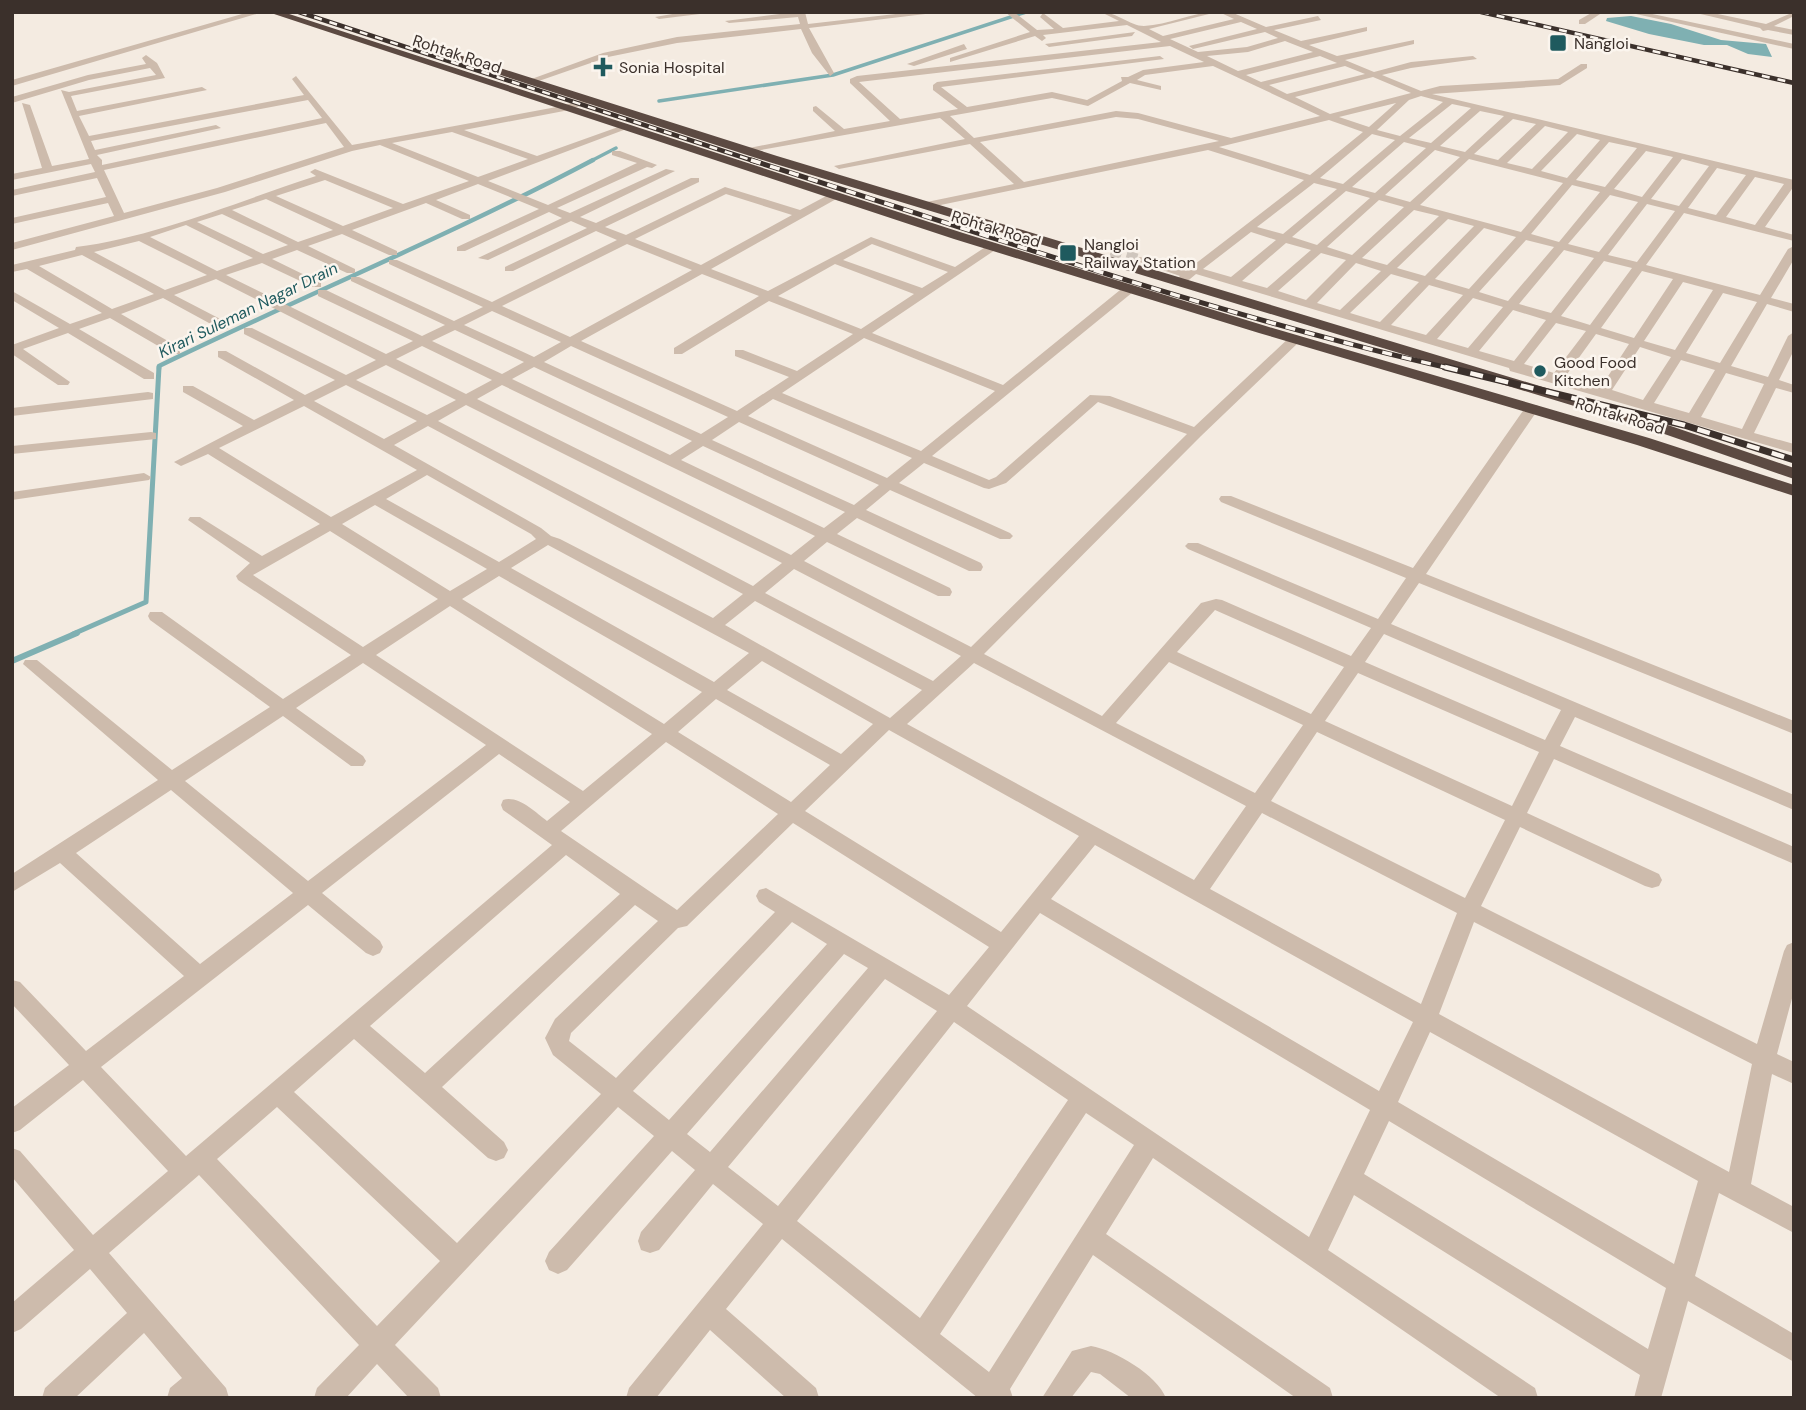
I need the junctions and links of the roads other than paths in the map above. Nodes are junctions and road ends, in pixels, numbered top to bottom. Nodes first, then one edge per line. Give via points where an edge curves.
1 (259, 12) edge
2 (273, 12) edge
3 (317, 12) edge
4 (712, 12) edge
5 (723, 12) edge
6 (938, 12) edge
7 (1213, 12) edge
8 (1223, 12) edge
9 (1599, 12) edge
10 (1631, 12) edge
11 (1696, 12) edge
12 (802, 13) edge
13 (1009, 13) edge
14 (1107, 13) edge
15 (1794, 13) edge
16 (1043, 15) dead end
17 (1770, 17) dead end
18 (659, 18) dead end
19 (1137, 18) dead end
20 (1284, 18) dead end
21 (1318, 18) dead end
22 (1086, 19) dead end
23 (1124, 19) edge
24 (1241, 20) junction
25 (1781, 20) junction
26 (729, 21) junction
27 (1582, 22) dead end
28 (1794, 22) edge
29 (1297, 23) junction
30 (1028, 26) junction
31 (1093, 26) junction
32 (804, 27) junction
33 (1766, 27) junction
34 (1264, 29) junction
35 (1364, 29) dead end
36 (1062, 30) junction
37 (1144, 31) junction
38 (738, 33) junction
39 (1036, 33) junction
40 (1794, 33) edge
41 (1749, 37) junction
42 (1286, 38) junction
43 (1161, 39) junction
44 (1411, 41) dead end
45 (1171, 43) junction
46 (1049, 44) junction
47 (1301, 45) junction
48 (1794, 47) edge
49 (136, 48) junction
50 (1182, 49) junction
51 (1320, 53) junction
52 (1061, 55) junction
53 (1197, 55) junction
54 (1473, 59) dead end
55 (1341, 61) junction
56 (154, 65) junction
57 (1220, 66) junction
58 (1584, 66) dead end
59 (1084, 68) junction
60 (920, 71) junction
61 (830, 73) dead end
62 (1143, 73) junction
63 (1107, 74) dead end
64 (1238, 74) junction
65 (1372, 74) junction
66 (1024, 75) junction
67 (876, 76) junction
68 (1118, 77) dead end
69 (1000, 78) junction
70 (1187, 78) dead end
71 (296, 79) dead end
72 (530, 81) junction
73 (1129, 81) junction
74 (1174, 81) dead end
75 (1049, 82) dead end
76 (12, 83) edge
77 (1010, 85) dead end
78 (1261, 85) junction
79 (1062, 86) dead end
80 (1158, 88) dead end
81 (202, 90) dead end
82 (1020, 93) dead end
83 (1412, 94) junction
84 (309, 97) junction
85 (1286, 97) junction
86 (12, 100) edge
87 (590, 100) junction
88 (1030, 100) junction
89 (1116, 101) junction
90 (1450, 102) junction
91 (25, 105) dead end
92 (565, 108) junction
93 (1478, 108) junction
94 (816, 109) dead end
95 (966, 111) junction
96 (75, 114) junction
97 (943, 115) junction
98 (1327, 116) junction
99 (1510, 116) junction
100 (328, 120) junction
101 (898, 123) junction
102 (1542, 124) junction
103 (216, 128) dead end
104 (450, 128) junction
105 (624, 128) junction
106 (1370, 131) junction
107 (1574, 131) junction
108 (843, 133) junction
109 (87, 139) junction
110 (1402, 139) junction
111 (1606, 139) junction
112 (972, 141) junction
113 (1229, 141) junction
114 (381, 142) junction
115 (1208, 146) junction
116 (1435, 147) junction
117 (1644, 147) junction
118 (350, 148) junction
119 (744, 150) junction
120 (616, 153) dead end
121 (1466, 155) junction
122 (1679, 156) junction
123 (536, 159) junction
124 (646, 163) junction
125 (98, 164) junction
126 (1500, 164) junction
127 (1715, 164) junction
128 (299, 165) junction
129 (839, 166) dead end
130 (48, 170) junction
131 (670, 171) junction
132 (1534, 172) junction
133 (1752, 173) junction
134 (326, 176) junction
135 (12, 177) edge
136 (1312, 178) junction
137 (478, 180) junction
138 (695, 180) junction
139 (1570, 181) junction
140 (1792, 182) edge
141 (1022, 185) junction
142 (1345, 188) junction
143 (725, 190) junction
144 (1607, 191) junction
145 (12, 194) edge
146 (110, 195) junction
147 (268, 196) junction
148 (834, 196) junction
149 (1379, 197) junction
150 (426, 199) junction
151 (906, 199) junction
152 (1645, 200) junction
153 (926, 205) junction
154 (1412, 206) junction
155 (403, 208) junction
156 (550, 208) junction
157 (1684, 210) junction
158 (12, 211) edge
159 (225, 211) junction
160 (886, 212) junction
161 (801, 214) junction
162 (1446, 215) junction
163 (466, 217) dead end
164 (572, 217) junction
165 (121, 219) junction
166 (1719, 219) junction
167 (12, 221) edge
168 (188, 222) junction
169 (1482, 224) junction
170 (597, 227) junction
171 (1249, 228) junction
172 (1758, 229) junction
173 (342, 230) junction
174 (56, 236) junction
175 (1524, 236) junction
176 (140, 237) junction
177 (1285, 238) junction
178 (1794, 238) edge
179 (627, 239) junction
180 (300, 245) junction
181 (1560, 245) junction
182 (994, 246) junction
183 (12, 247) edge
184 (1319, 248) junction
185 (1794, 248) edge
186 (83, 251) junction
187 (1600, 256) junction
188 (484, 258) junction
189 (262, 259) junction
190 (1354, 259) junction
191 (834, 260) junction
192 (1140, 260) tunnel mouth
193 (29, 265) junction
194 (1638, 266) junction
195 (12, 269) edge
196 (509, 269) junction
197 (703, 269) junction
198 (1390, 270) junction
199 (957, 271) junction
200 (217, 275) junction
201 (1187, 276) junction
202 (1680, 277) junction
203 (1428, 281) junction
204 (538, 282) junction
205 (1233, 282) junction
206 (1720, 288) junction
207 (1129, 289) junction
208 (166, 293) junction
209 (924, 293) junction
210 (1269, 293) junction
211 (1470, 293) junction
212 (12, 295) edge
213 (770, 295) junction
214 (1763, 300) junction
215 (491, 305) junction
216 (1308, 305) junction
217 (1510, 305) junction
218 (1794, 308) edge
219 (112, 313) junction
220 (1341, 315) junction
221 (1554, 318) junction
222 (454, 324) junction
223 (224, 326) dead end
224 (1382, 327) junction
225 (70, 329) junction
226 (1594, 330) junction
227 (248, 331) dead end
228 (863, 333) junction
229 (1794, 336) edge
230 (1295, 339) junction
231 (423, 341) junction
232 (572, 341) junction
233 (1428, 341) junction
234 (1635, 342) junction
235 (13, 349) edge
236 (176, 351) dead end
237 (678, 351) dead end
238 (739, 352) dead end
239 (222, 354) dead end
240 (1470, 354) junction
241 (1678, 355) junction
242 (387, 359) junction
243 (535, 362) junction
244 (1515, 368) junction
245 (1722, 368) junction
246 (149, 376) dead end
247 (799, 376) junction
248 (503, 379) junction
249 (346, 380) junction
250 (1556, 380) junction
251 (63, 382) dead end
252 (1769, 382) junction
253 (188, 389) dead end
254 (1794, 389) edge
255 (1005, 390) junction
256 (773, 394) junction
257 (1603, 394) junction
258 (148, 396) dead end
259 (468, 399) junction
260 (304, 401) junction
261 (1646, 406) junction
262 (1532, 408) junction
263 (12, 412) edge
264 (739, 416) junction
265 (1692, 420) junction
266 (428, 421) junction
267 (254, 426) junction
268 (1196, 433) junction
269 (151, 436) dead end
270 (1746, 436) junction
271 (703, 440) junction
272 (384, 445) junction
273 (209, 447) junction
274 (1794, 449) edge
275 (12, 450) edge
276 (922, 458) junction
277 (672, 460) junction
278 (181, 462) dead end
279 (428, 468) junction
280 (1794, 474) edge
281 (144, 477) dead end
282 (889, 484) junction
283 (1794, 491) edge
284 (12, 496) edge
285 (376, 499) junction
286 (1226, 499) dead end
287 (855, 511) junction
288 (195, 520) dead end
289 (332, 524) junction
290 (826, 535) junction
291 (1005, 536) dead end
292 (546, 540) junction
293 (1193, 546) dead end
294 (793, 562) junction
295 (261, 563) junction
296 (975, 567) dead end
297 (498, 569) junction
298 (1417, 575) junction
299 (944, 592) dead end
300 (754, 593) junction
301 (451, 598) junction
302 (156, 616) dead end
303 (714, 626) junction
304 (1381, 626) junction
305 (761, 652) junction
306 (1166, 654) junction
307 (364, 655) junction
308 (972, 656) junction
309 (31, 664) dead end
310 (1355, 664) junction
311 (714, 690) junction
312 (934, 690) junction
313 (1571, 707) junction
314 (282, 709) junction
315 (1315, 723) junction
316 (890, 724) junction
317 (1104, 725) junction
318 (1794, 728) edge
319 (663, 732) junction
320 (499, 745) junction
321 (1549, 751) junction
322 (357, 761) dead end
323 (844, 764) junction
324 (173, 780) junction
325 (582, 800) junction
326 (1794, 803) edge
327 (1259, 804) junction
328 (510, 805) dead end
329 (793, 813) junction
330 (1515, 819) junction
331 (1092, 834) junction
332 (557, 838) junction
333 (62, 852) junction
334 (1794, 856) edge
335 (1652, 880) dead end
336 (12, 884) edge
337 (309, 892) junction
338 (635, 892) junction
339 (1197, 892) junction
340 (766, 896) dead end
341 (1039, 902) junction
342 (790, 910) junction
343 (1469, 910) junction
344 (673, 919) junction
345 (842, 942) junction
346 (1004, 945) junction
347 (373, 947) dead end
348 (1792, 966) edge
349 (882, 967) junction
350 (199, 978) junction
351 (12, 989) edge
352 (953, 1009) junction
353 (1426, 1018) junction
354 (355, 1026) junction
355 (1764, 1060) junction
356 (85, 1066) junction
357 (1794, 1074) edge
358 (425, 1088) junction
359 (618, 1091) junction
360 (278, 1092) junction
361 (1083, 1098) junction
362 (1385, 1107) junction
363 (12, 1122) edge
364 (671, 1134) junction
365 (1149, 1143) junction
366 (496, 1150) dead end
367 (12, 1159) edge
368 (193, 1165) junction
369 (713, 1167) junction
370 (1712, 1175) junction
371 (1350, 1179) junction
372 (1738, 1189) junction
373 (782, 1221) junction
374 (1794, 1221) edge
375 (1090, 1238) junction
376 (650, 1241) dead end
377 (92, 1252) junction
378 (1313, 1255) junction
379 (457, 1260) junction
380 (558, 1261) dead end
381 (1681, 1282) junction
382 (709, 1311) junction
383 (145, 1314) junction
384 (12, 1320) edge
385 (923, 1336) junction
386 (378, 1344) junction
387 (1794, 1349) edge
388 (1655, 1369) junction
389 (208, 1388) edge
390 (996, 1395) edge
391 (55, 1398) edge
392 (180, 1398) edge
393 (327, 1398) edge
394 (428, 1398) edge
395 (639, 1398) edge
396 (806, 1398) edge
397 (1055, 1398) edge
398 (1153, 1398) edge
399 (1320, 1398) edge
400 (1525, 1398) edge
401 (1647, 1398) edge

1 - 49 street
2 - 92 highway, Rohtak Road
3 - 72 highway, Rohtak Road
4 - 18 street
5 - 26 street
6 - 32 street
7 - 37 street
8 - 24 street
9 - 27 street
10 - 41 street
11 - 33 street
12 - 26 street
12 - 32 street
13 - 30 street
14 - 23 street
15 - 25 street
16 - 36 street
17 - 25 street
19 - 23 street
20 - 29 street
21 - 29 street
22 - 31 street
23 - 31 street
23 - 37 street
24 - 34 street
24 - 43 street
25 - 28 street
25 - 33 street
26 - 38 street
29 - 34 street
30 - 39 street
30 - 67 street
31 - 36 street
32 - 38 street
32 - 61 street
33 - 40 street
33 - 41 street
34 - 42 street
34 - 50 street
35 - 47 street
36 - 39 street
37 - 43 street
37 - 46 street
38 - 72 street via 606,55
39 - 46 street
39 - 60 street
41 - 48 street
42 - 47 street
42 - 53 street via 1248,49
43 - 45 street
44 - 55 street
45 - 50 street
45 - 52 street
46 - 52 street
47 - 51 street
47 - 57 street
49 - 56 street
49 - 76 street
50 - 53 street
51 - 55 street
51 - 64 street
52 - 60 street
53 - 57 street
53 - 59 street
54 - 65 street
55 - 65 street
55 - 78 street
56 - 86 street
56 - 96 street via 162,76 66,94
57 - 62 street
57 - 64 street
57 - 70 street
58 - 83 street via 1560,82 1464,86
59 - 63 street
59 - 66 street
60 - 67 street
62 - 73 street
62 - 74 street
64 - 78 street
65 - 83 street
65 - 85 street
66 - 69 street
66 - 75 street
67 - 101 street via 853,84
68 - 73 street
69 - 77 street
69 - 95 street via 937,85
71 - 84 street
72 - 87 highway, Rohtak Road
73 - 80 street
73 - 89 street
78 - 85 street
79 - 89 street
81 - 96 street
82 - 88 street
83 - 90 street
83 - 98 street
83 - 106 street
84 - 100 street
84 - 109 street
85 - 98 street
87 - 92 street
87 - 119 highway, Rohtak Road
88 - 89 street via 1055,95 1088,103
88 - 95 street
90 - 93 street
90 - 110 street
91 - 130 street
92 - 104 street
92 - 105 highway, Rohtak Road
93 - 99 street
93 - 116 street
94 - 108 street
95 - 97 street
96 - 109 street
97 - 101 street
97 - 112 street
98 - 106 street
98 - 113 street
99 - 102 street
99 - 121 street
100 - 118 street
100 - 125 street
101 - 108 street
102 - 107 street
102 - 126 street
103 - 125 street
104 - 114 street
104 - 123 street
105 - 123 street
105 - 148 highway, Rohtak Road
106 - 110 street
106 - 136 street
107 - 111 street
107 - 132 street
108 - 119 street
109 - 125 street
110 - 116 street
110 - 142 street
111 - 117 street
111 - 139 street
112 - 113 street via 1128,114
112 - 129 street
112 - 141 street
113 - 115 street
114 - 118 street
114 - 137 street
115 - 136 street
115 - 141 street
116 - 121 street
116 - 149 street
117 - 122 street
117 - 144 street
118 - 128 street
119 - 151 highway, Rohtak Road
120 - 124 street
121 - 126 street
121 - 154 street
122 - 127 street
122 - 152 street
123 - 137 street
124 - 131 street
124 - 156 street
125 - 130 street
125 - 145 street
125 - 146 street
126 - 132 street
127 - 133 street
127 - 157 street
128 - 134 street
128 - 165 street
130 - 135 street
131 - 138 street
131 - 164 street
132 - 139 street
133 - 140 street
133 - 166 street
134 - 147 street
134 - 155 street
136 - 142 street
136 - 171 street
137 - 150 street
137 - 156 street
138 - 143 street
138 - 170 street
139 - 144 street
139 - 175 street
140 - 172 street
141 - 153 street
142 - 149 street
142 - 177 street
143 - 161 street
143 - 179 street
144 - 152 street
144 - 181 street
146 - 158 street
146 - 165 street
146 - 167 street
147 - 159 street
147 - 173 street
148 - 160 highway, Rohtak Road
148 - 161 street
149 - 154 street
149 - 184 street
150 - 155 street
150 - 163 street
151 - 153 highway, Rohtak Road
151 - 160 highway
152 - 157 street
152 - 187 street
153 - 201 highway, Rohtak Road
154 - 162 street
154 - 190 street
155 - 173 street
156 - 164 street
156 - 188 street via 461,249
157 - 166 street
157 - 194 street
159 - 168 street
159 - 180 street
160 - 182 highway, Rohtak Road
161 - 197 street
162 - 169 street
162 - 198 street
164 - 170 street
164 - 188 street
165 - 174 street
166 - 172 street
168 - 176 street
168 - 189 street
169 - 175 street
169 - 203 street
170 - 179 street
170 - 196 street
171 - 177 street
171 - 201 street
172 - 178 street
173 - 180 street
173 - 215 street
174 - 183 street
174 - 186 street
175 - 181 street
175 - 211 street
176 - 186 street
176 - 200 street
177 - 184 street
177 - 205 street
179 - 197 street
179 - 204 street
180 - 189 street
180 - 222 street
181 - 187 street
181 - 217 street
182 - 199 street
182 - 207 highway, Rohtak Road
184 - 190 street
184 - 210 street
185 - 214 street
186 - 193 street
186 - 208 street
187 - 194 street
187 - 221 street
188 - 196 street
189 - 200 street
189 - 231 street
190 - 198 street
190 - 216 street
191 - 199 street via 871,240
191 - 209 street
191 - 213 street
192 - 201 street
193 - 195 street
193 - 219 street
194 - 202 street
194 - 226 street
196 - 204 street
197 - 213 street
197 - 232 street
198 - 203 street
198 - 220 street
199 - 209 street
200 - 208 street
200 - 242 street
201 - 205 street
201 - 280 highway, Rohtak Road
202 - 206 street
202 - 234 street
203 - 211 street
203 - 224 street
204 - 215 street
205 - 210 street
206 - 214 street
206 - 241 street
207 - 230 highway, Rohtak Road
207 - 255 street
208 - 219 street
208 - 223 street
209 - 228 street
210 - 216 street
211 - 217 street
211 - 233 street
212 - 225 street
213 - 228 street
213 - 237 street
214 - 218 street
214 - 245 street
215 - 222 street
215 - 232 street
216 - 220 street
217 - 221 street
217 - 240 street
219 - 225 street
219 - 236 street
220 - 224 street
221 - 226 street
221 - 244 street
222 - 231 street
222 - 243 street
224 - 233 street
225 - 235 street
225 - 246 street
226 - 234 street
226 - 250 street
227 - 249 street
228 - 247 street
228 - 255 street
229 - 252 street
230 - 262 highway, Rohtak Road
230 - 268 street
231 - 242 street
231 - 248 street
232 - 243 street
232 - 264 street
233 - 240 street
234 - 241 street
234 - 257 street
235 - 251 street
238 - 247 street
239 - 260 street
240 - 244 street
241 - 245 street
241 - 261 street
242 - 249 street
242 - 259 street
243 - 248 street
243 - 271 street
244 - 250 street
245 - 252 street
245 - 265 street
247 - 256 street
248 - 259 street
248 - 277 street
249 - 260 street
249 - 266 street
250 - 257 street
252 - 254 street
252 - 270 street
253 - 267 street
255 - 276 street
256 - 264 street
256 - 276 street
257 - 261 street
258 - 263 street
259 - 266 street
259 - 294 street
260 - 267 street
260 - 272 street
261 - 265 street
262 - 283 highway, Rohtak Road
262 - 298 street
264 - 271 street
264 - 282 street
265 - 270 street
266 - 272 street
266 - 300 street
267 - 273 street
268 - 276 street via 1100,397 996,484 981,484
268 - 308 street
269 - 275 street
270 - 274 street
271 - 277 street
271 - 287 street
272 - 279 street
273 - 278 street
273 - 289 street
276 - 282 street
277 - 290 street
279 - 285 street
279 - 292 street
281 - 284 street
282 - 287 street
282 - 291 street
285 - 289 street
285 - 297 street
286 - 298 street
287 - 290 street
287 - 296 street
288 - 295 street
289 - 295 street
289 - 301 street
290 - 294 street
290 - 299 street
292 - 297 street
292 - 303 street
293 - 304 street
294 - 300 street
294 - 308 street
295 - 307 street via 244,576 247,580
297 - 301 street
297 - 311 street
298 - 304 street
298 - 318 street
300 - 303 street
300 - 312 street
301 - 307 street
301 - 319 street
302 - 314 street
303 - 305 street
304 - 310 street
304 - 313 street
305 - 311 street
305 - 316 street
306 - 310 street via 1207,607 1216,604
306 - 315 street
306 - 317 street
307 - 314 street
307 - 320 street
308 - 312 street
308 - 317 street
309 - 324 street
310 - 315 street
310 - 321 street
311 - 319 street
311 - 323 street
312 - 316 street
313 - 321 street
313 - 326 street
314 - 322 street
314 - 324 street
315 - 327 street
315 - 330 street
316 - 323 street
316 - 331 street
317 - 327 street
319 - 325 street
319 - 329 street
320 - 325 street
320 - 337 street
321 - 330 street
321 - 334 street
323 - 329 street
324 - 333 street
324 - 337 street
325 - 332 street
327 - 339 street
327 - 343 street
328 - 332 street
329 - 344 street via 687,916
329 - 346 street
330 - 335 street
330 - 343 street
331 - 339 street
331 - 341 street
332 - 338 street
332 - 354 street
333 - 336 street
333 - 350 street
337 - 347 street
337 - 350 street
338 - 344 street
338 - 358 street
339 - 353 street
340 - 342 street
341 - 346 street
341 - 362 street
342 - 345 street
342 - 359 street
343 - 353 street
343 - 355 street
344 - 359 street via 556,1038 561,1048
345 - 349 street
345 - 364 street
346 - 352 street
348 - 355 street
349 - 352 street
349 - 369 street
350 - 356 street
351 - 356 street
352 - 361 street
352 - 373 street
353 - 362 street
353 - 370 street
354 - 358 street
354 - 360 street
355 - 357 street
355 - 372 street
356 - 363 street
356 - 368 street
358 - 366 street
359 - 364 street
359 - 379 street
360 - 368 street
360 - 379 street
361 - 365 street
361 - 385 street
362 - 371 street
362 - 381 street
364 - 369 street
364 - 380 street
365 - 375 street
365 - 378 street
367 - 377 street
368 - 377 street
368 - 386 street
369 - 373 street
369 - 376 street
370 - 372 street
370 - 381 street
371 - 378 street
371 - 388 street
372 - 374 street
373 - 382 street
373 - 385 street
375 - 390 street
375 - 399 street
377 - 383 street
377 - 384 street
378 - 400 street
379 - 386 street
381 - 387 street
381 - 388 street
382 - 395 street
382 - 396 street
383 - 389 street
383 - 391 street
385 - 390 street
386 - 393 street
386 - 394 street
388 - 401 street
389 - 392 street
397 - 398 street via 1081,1360 1091,1357 1102,1360

